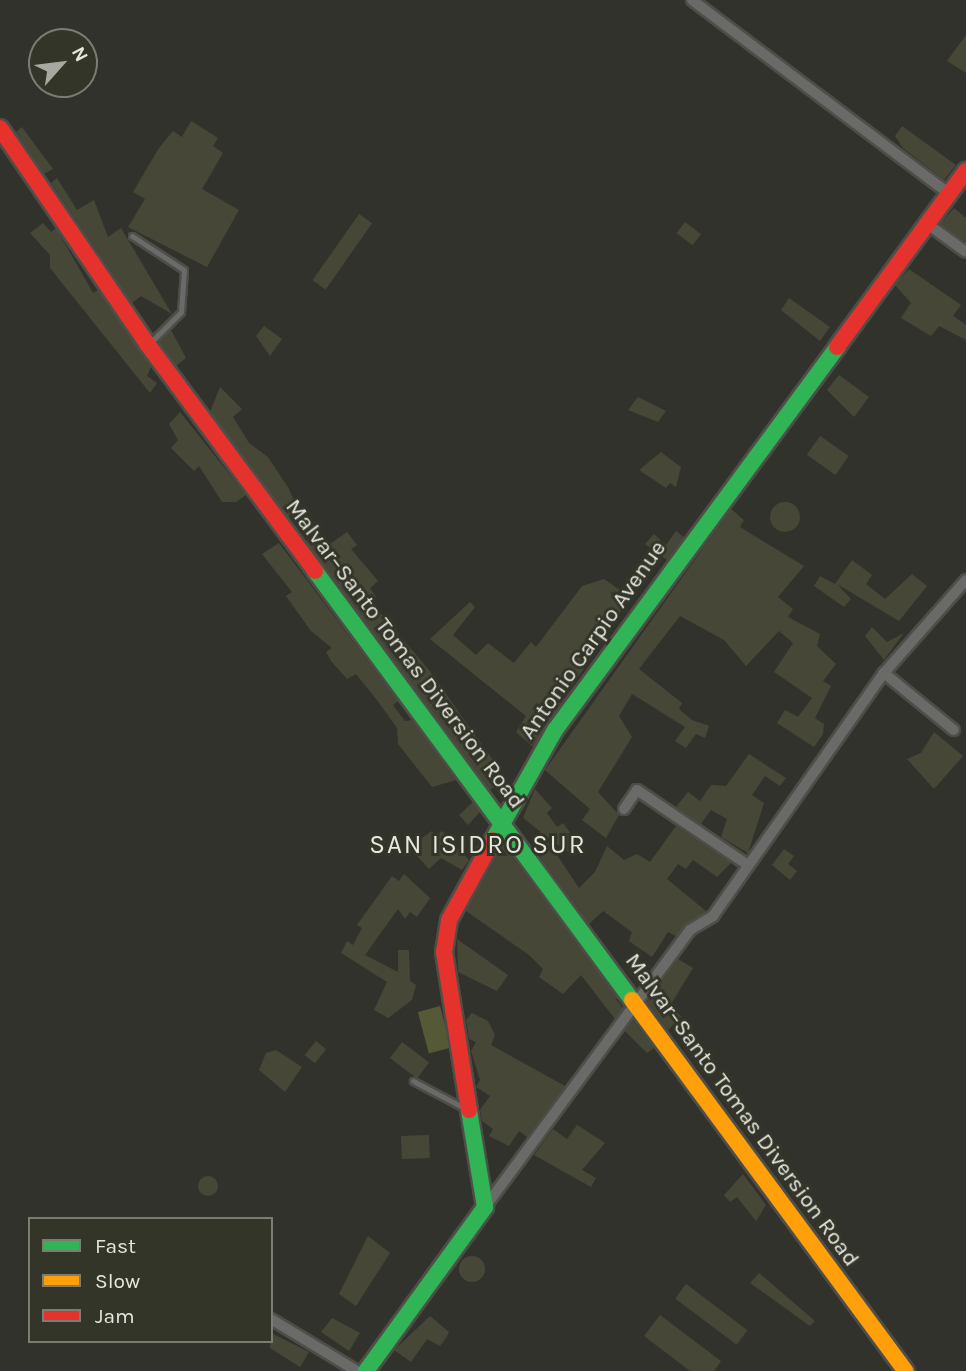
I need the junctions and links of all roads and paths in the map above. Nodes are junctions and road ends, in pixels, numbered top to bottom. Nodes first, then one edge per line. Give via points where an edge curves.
1 (692, 0) edge
2 (0, 128) edge
3 (966, 171) edge
4 (948, 194) junction
5 (926, 223) junction
6 (132, 236) dead end
7 (966, 252) edge
8 (148, 345) junction
9 (966, 580) edge
10 (884, 673) junction
11 (954, 730) dead end
12 (624, 809) dead end
13 (502, 824) junction
14 (745, 863) junction
15 (636, 1005) junction
16 (413, 1081) dead end
17 (472, 1112) junction
18 (485, 1207) junction
19 (273, 1321) edge
20 (356, 1371) edge
21 (366, 1371) edge
22 (906, 1371) edge

1 - 4 street
2 - 8 street, Malvar–Santo Tomas Diversion Road
3 - 4 street, Antonio Carpio Avenue
4 - 5 street, Antonio Carpio Avenue
5 - 7 street
5 - 13 street, Antonio Carpio Avenue via 555,730
6 - 8 lane via 184,270 181,312
8 - 13 street, Malvar–Santo Tomas Diversion Road
9 - 10 street
10 - 11 street
10 - 14 street
12 - 14 street via 637,790
13 - 15 street, Malvar–Santo Tomas Diversion Road
13 - 17 street, Antonio Carpio Avenue via 449,920 444,952
14 - 15 street via 713,916 690,930
15 - 18 street
15 - 22 street, Malvar–Santo Tomas Diversion Road
16 - 17 lane
17 - 18 street, Antonio Carpio Avenue
18 - 21 street
19 - 20 street

